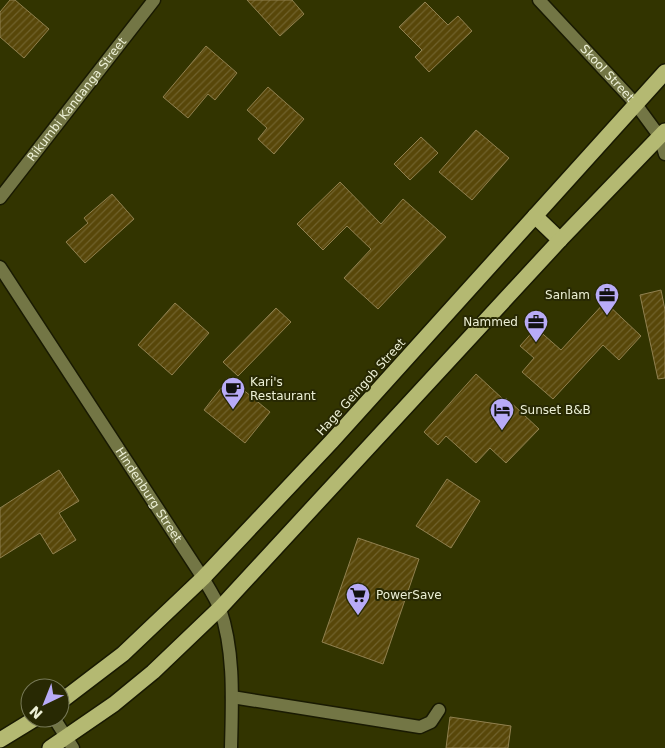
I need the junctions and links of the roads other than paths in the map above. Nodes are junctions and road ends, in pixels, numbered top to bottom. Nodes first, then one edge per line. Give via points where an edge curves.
1 (154, 0) edge
2 (539, 0) edge
3 (665, 72) edge
4 (635, 103) junction
5 (662, 134) edge
6 (665, 154) edge
7 (0, 198) edge
8 (535, 216) junction
9 (560, 240) junction
10 (0, 266) edge
11 (203, 578) junction
12 (220, 608) junction
13 (70, 694) edge
14 (232, 697) junction
15 (439, 710) dead end
16 (20, 728) edge
17 (60, 728) edge
18 (0, 740) edge
19 (70, 743) edge
20 (50, 748) edge
21 (231, 748) edge

1 - 7 street, Rikumbi Kandanga Street
2 - 4 street, Skool Street
3 - 4 highway, Hage Geingob Street
4 - 5 street, Skool Street
4 - 8 highway, Hage Geingob Street
5 - 6 street, Skool Street
5 - 9 highway
8 - 9 highway
8 - 11 highway, Hage Geingob Street
9 - 12 highway
10 - 11 street, Hindenburg Street
11 - 12 street, Hindenburg Street
11 - 13 highway, Hage Geingob Street via 123,654
12 - 14 street, Hindenburg Street via 227,639
12 - 19 highway via 153,672
14 - 15 street via 420,727 431,722
14 - 21 street, Hindenburg Street
16 - 18 highway
17 - 19 street
19 - 20 highway

